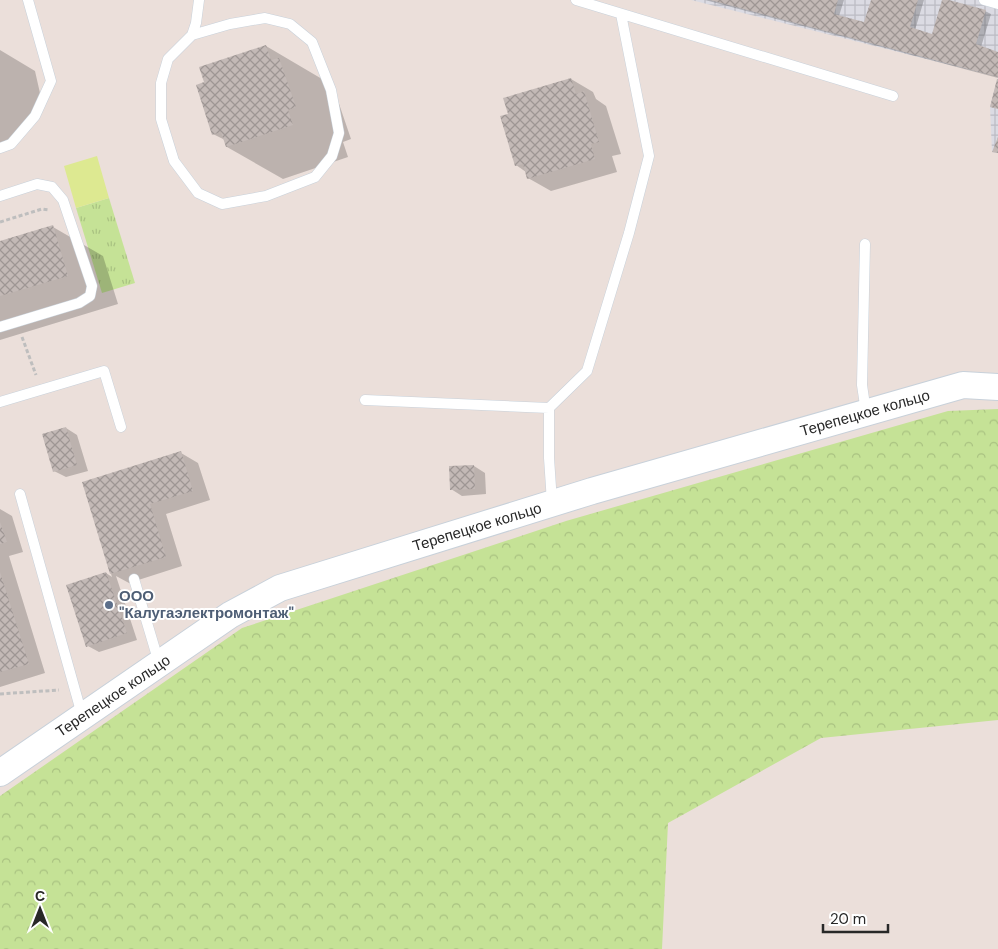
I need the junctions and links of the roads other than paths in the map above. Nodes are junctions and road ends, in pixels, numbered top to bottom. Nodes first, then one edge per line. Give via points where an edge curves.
1 (28, 0) edge
2 (199, 0) edge
3 (576, 0) edge
4 (984, 0) edge
5 (998, 4) edge
6 (621, 14) junction
7 (192, 35) junction
8 (893, 96) dead end
9 (0, 148) edge
10 (0, 196) edge
11 (865, 244) dead end
12 (0, 327) edge
13 (998, 386) edge
14 (366, 400) dead end
15 (0, 402) edge
16 (549, 408) junction
17 (866, 413) junction
18 (121, 427) dead end
19 (20, 494) dead end
20 (552, 503) junction
21 (134, 579) dead end
22 (160, 664) junction
23 (82, 716) junction
24 (0, 773) edge

1 - 9 lane via 52,81 35,116 11,144
2 - 7 lane
3 - 6 lane
4 - 5 lane
6 - 8 lane
6 - 16 lane via 649,156 587,371
7 - 7 lane via 265,18 290,24 312,42 331,90 339,133 332,156 315,177 266,196 222,204 198,193 174,162 161,119 161,83 168,59
10 - 12 lane via 37,184 52,187 63,200 92,286 90,296 79,303
11 - 17 lane via 862,385
13 - 17 street, Терепецкое кольцо via 963,385
14 - 16 lane
15 - 18 lane via 104,371
16 - 20 lane
17 - 20 street, Терепецкое кольцо
19 - 23 lane
20 - 22 street, Терепецкое кольцо via 280,588 230,615
21 - 22 lane
22 - 23 street, Терепецкое кольцо
23 - 24 street, Терепецкое кольцо

